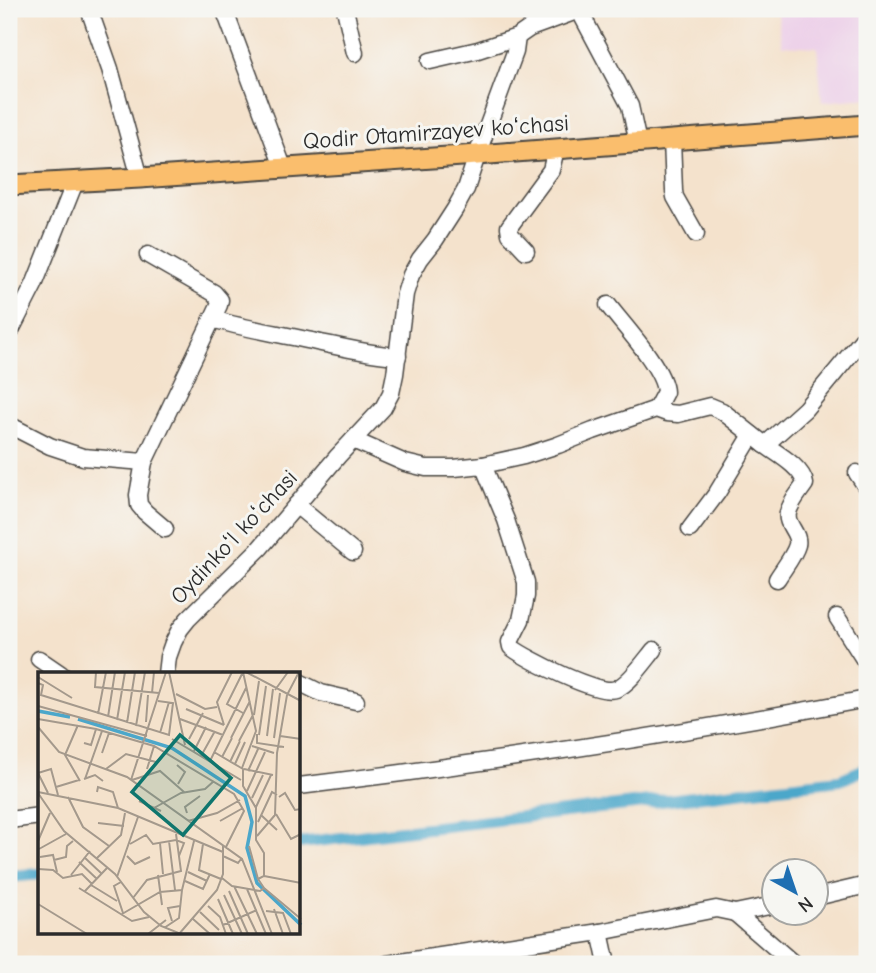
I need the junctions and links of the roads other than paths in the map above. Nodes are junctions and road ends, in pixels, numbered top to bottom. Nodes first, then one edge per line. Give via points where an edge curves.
1 (89, 9) edge
2 (224, 9) edge
3 (345, 9) edge
4 (581, 10) edge
5 (517, 37) junction
6 (355, 53) dead end
7 (430, 61) dead end
8 (867, 125) edge
9 (672, 140) junction
10 (638, 143) junction
11 (556, 149) junction
12 (477, 155) junction
13 (283, 167) junction
14 (140, 178) junction
15 (75, 182) junction
16 (9, 185) edge
17 (696, 234) dead end
18 (526, 251) dead end
19 (148, 255) dead end
20 (608, 305) dead end
21 (212, 319) junction
22 (9, 334) edge
23 (867, 334) edge
24 (398, 356) junction
25 (656, 409) junction
26 (9, 425) edge
27 (353, 440) junction
28 (759, 440) junction
29 (144, 462) junction
30 (483, 465) junction
31 (857, 473) dead end
32 (867, 488) edge
33 (296, 505) junction
34 (165, 529) dead end
35 (691, 529) dead end
36 (353, 552) dead end
37 (777, 579) dead end
38 (837, 617) dead end
39 (654, 650) dead end
40 (39, 659) dead end
41 (867, 664) edge
42 (58, 672) edge
43 (166, 672) edge
44 (301, 683) edge
45 (867, 699) edge
46 (356, 701) dead end
47 (301, 786) edge
48 (38, 816) edge
49 (9, 820) edge
50 (867, 885) edge
51 (830, 894) edge
52 (760, 908) edge
53 (735, 913) junction
54 (600, 932) junction
55 (487, 957) edge
56 (387, 964) edge
57 (607, 964) edge
58 (794, 964) edge

1 - 14 street
2 - 13 street
3 - 6 street
4 - 5 street
4 - 10 street via 630,106
5 - 7 street
5 - 12 street, Oydinkoʻl koʻchasi
8 - 9 main road, Qodir Otamirzayev koʻchasi
9 - 10 main road, Qodir Otamirzayev koʻchasi
9 - 17 street via 674,191
10 - 11 main road, Qodir Otamirzayev koʻchasi
11 - 12 main road, Qodir Otamirzayev koʻchasi
11 - 18 street via 551,170 509,227
12 - 13 main road, Qodir Otamirzayev koʻchasi
12 - 24 street, Oydinkoʻl koʻchasi via 456,209 411,275
13 - 14 main road, Qodir Otamirzayev koʻchasi
14 - 15 main road, Qodir Otamirzayev koʻchasi
15 - 16 main road, Qodir Otamirzayev koʻchasi
15 - 22 street
19 - 21 street via 218,296
20 - 25 street via 662,378 665,392
21 - 24 street
21 - 29 street
23 - 28 street via 805,408
24 - 27 street, Oydinkoʻl koʻchasi via 391,393 383,408
25 - 28 street via 678,414 713,407
25 - 30 street via 558,445
26 - 29 street via 74,455
27 - 30 street via 426,468
27 - 33 street, Oydinkoʻl koʻchasi
28 - 35 street
28 - 37 street via 805,480 787,514 796,547
29 - 34 street via 139,505
30 - 39 street via 526,582 512,649 546,669 611,691 627,682
31 - 32 street
33 - 36 street
33 - 43 street, Oydinkoʻl koʻchasi via 180,629
38 - 41 street
40 - 42 street
44 - 46 street
45 - 47 street via 579,748
48 - 49 street
50 - 51 street
52 - 53 street
53 - 54 street via 716,909
53 - 58 street
54 - 55 street
54 - 57 street
55 - 56 street

